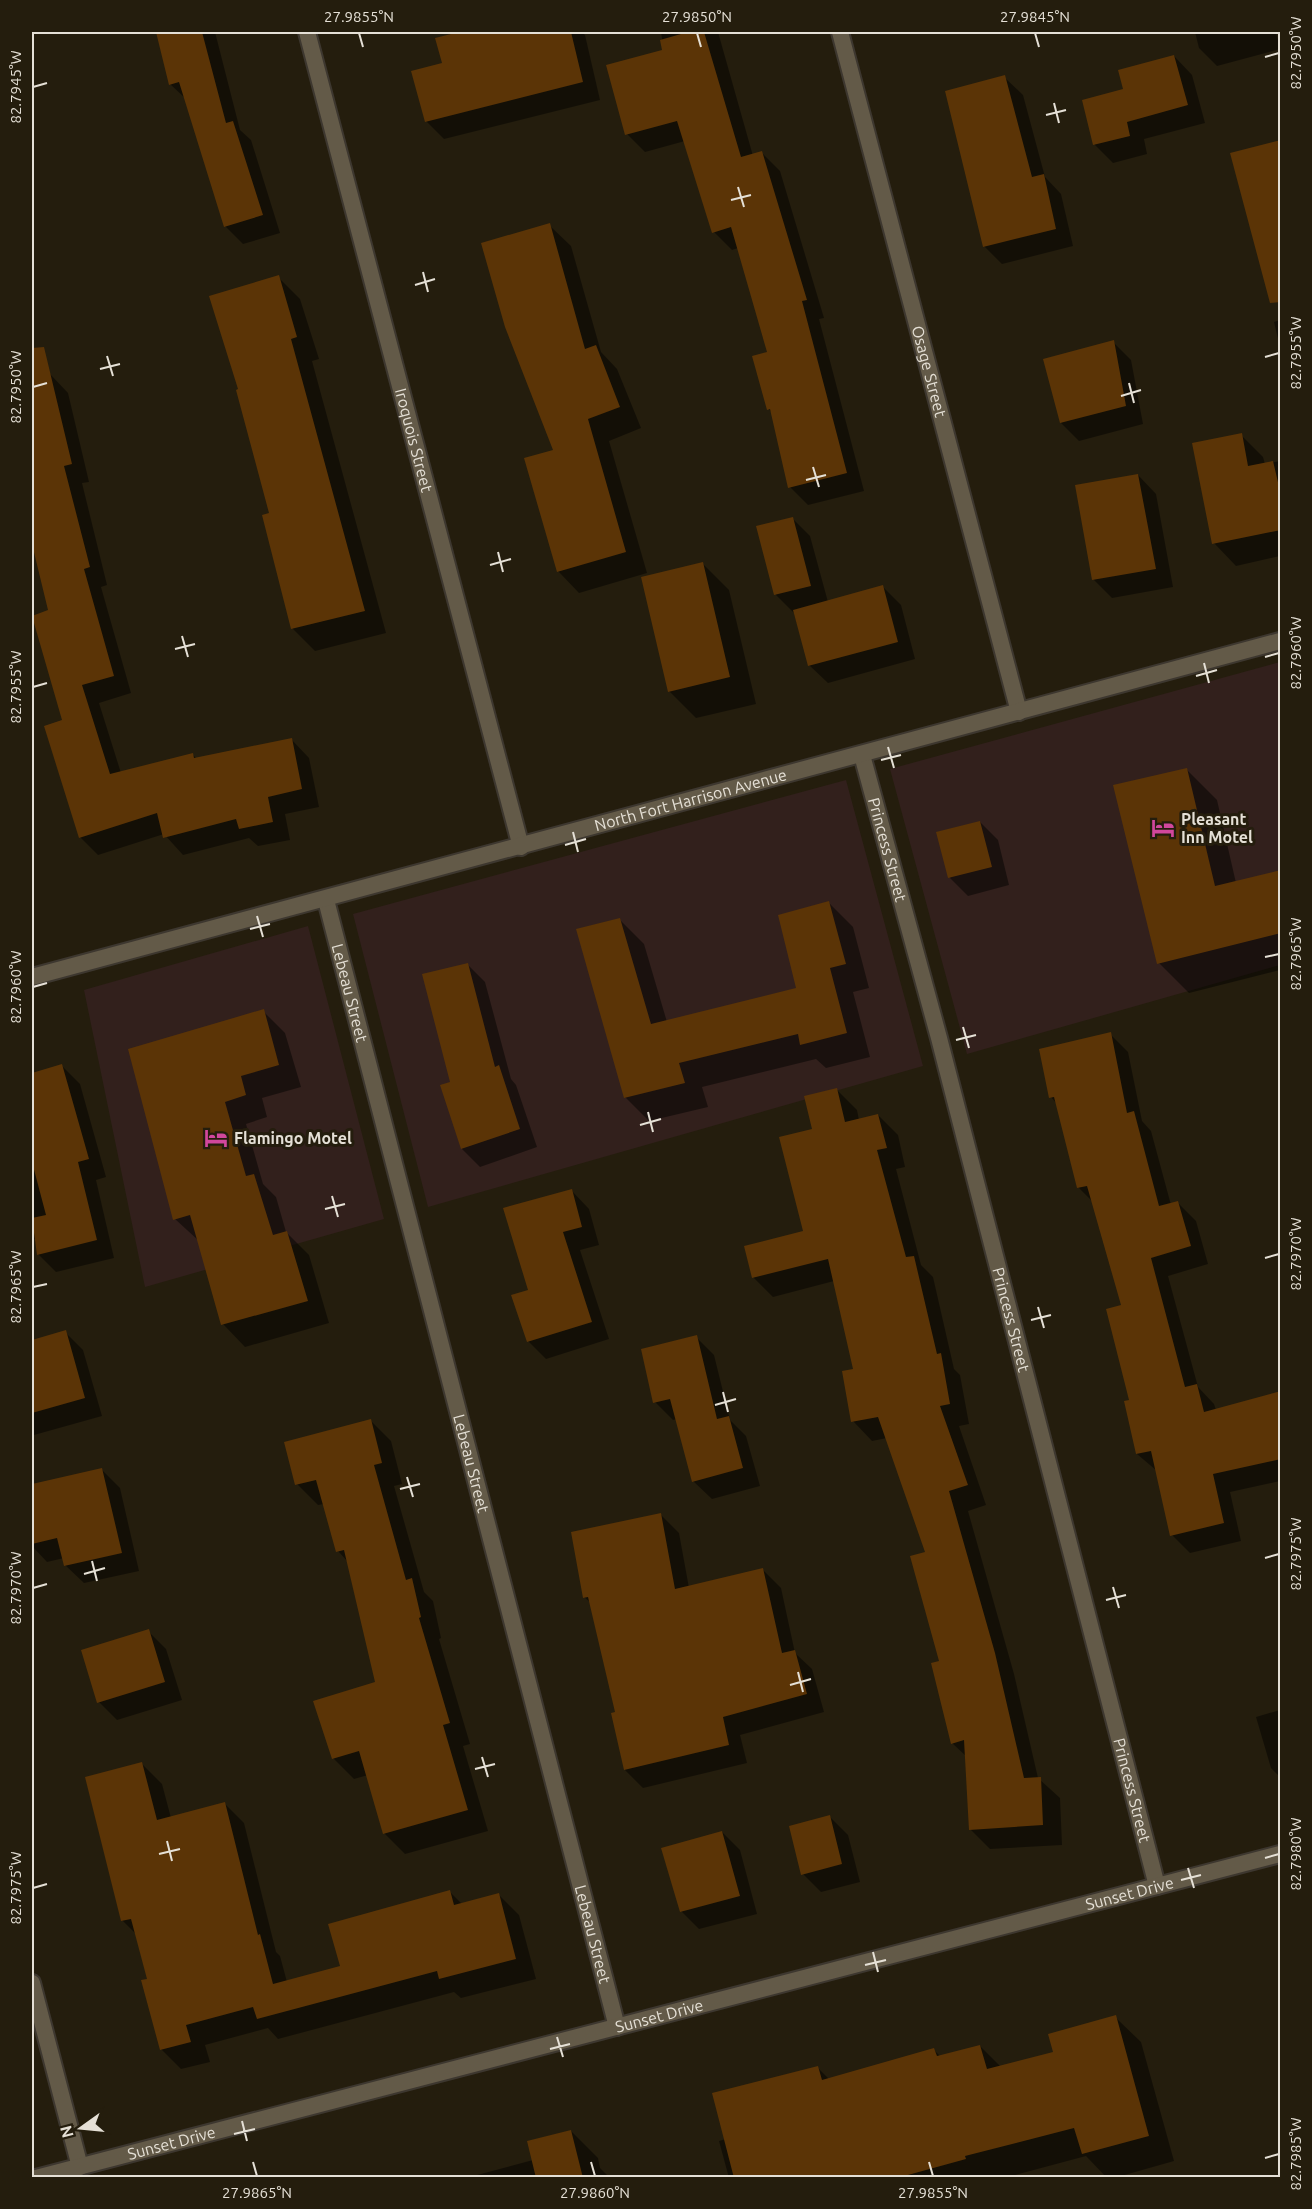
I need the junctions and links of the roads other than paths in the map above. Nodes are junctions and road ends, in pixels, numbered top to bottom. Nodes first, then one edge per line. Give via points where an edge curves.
1 (308, 32) edge
2 (840, 32) edge
3 (1281, 641) edge
4 (1019, 712) junction
5 (862, 755) junction
6 (521, 847) junction
7 (326, 900) junction
8 (32, 978) edge
9 (1281, 1854) edge
10 (1157, 1886) junction
11 (32, 1983) edge
12 (617, 2027) junction
13 (80, 2167) junction
14 (36, 2178) edge

1 - 6 street, Iroquois Street
2 - 4 street, Osage Street
3 - 4 street, North Fort Harrison Avenue
4 - 5 street, North Fort Harrison Avenue
5 - 6 street, North Fort Harrison Avenue
5 - 10 street, Princess Street
6 - 7 street, North Fort Harrison Avenue
7 - 8 street, North Fort Harrison Avenue
7 - 12 street, Lebeau Street
9 - 10 street, Sunset Drive
10 - 12 street, Sunset Drive
11 - 13 street
12 - 13 street, Sunset Drive
13 - 14 street, Sunset Drive

